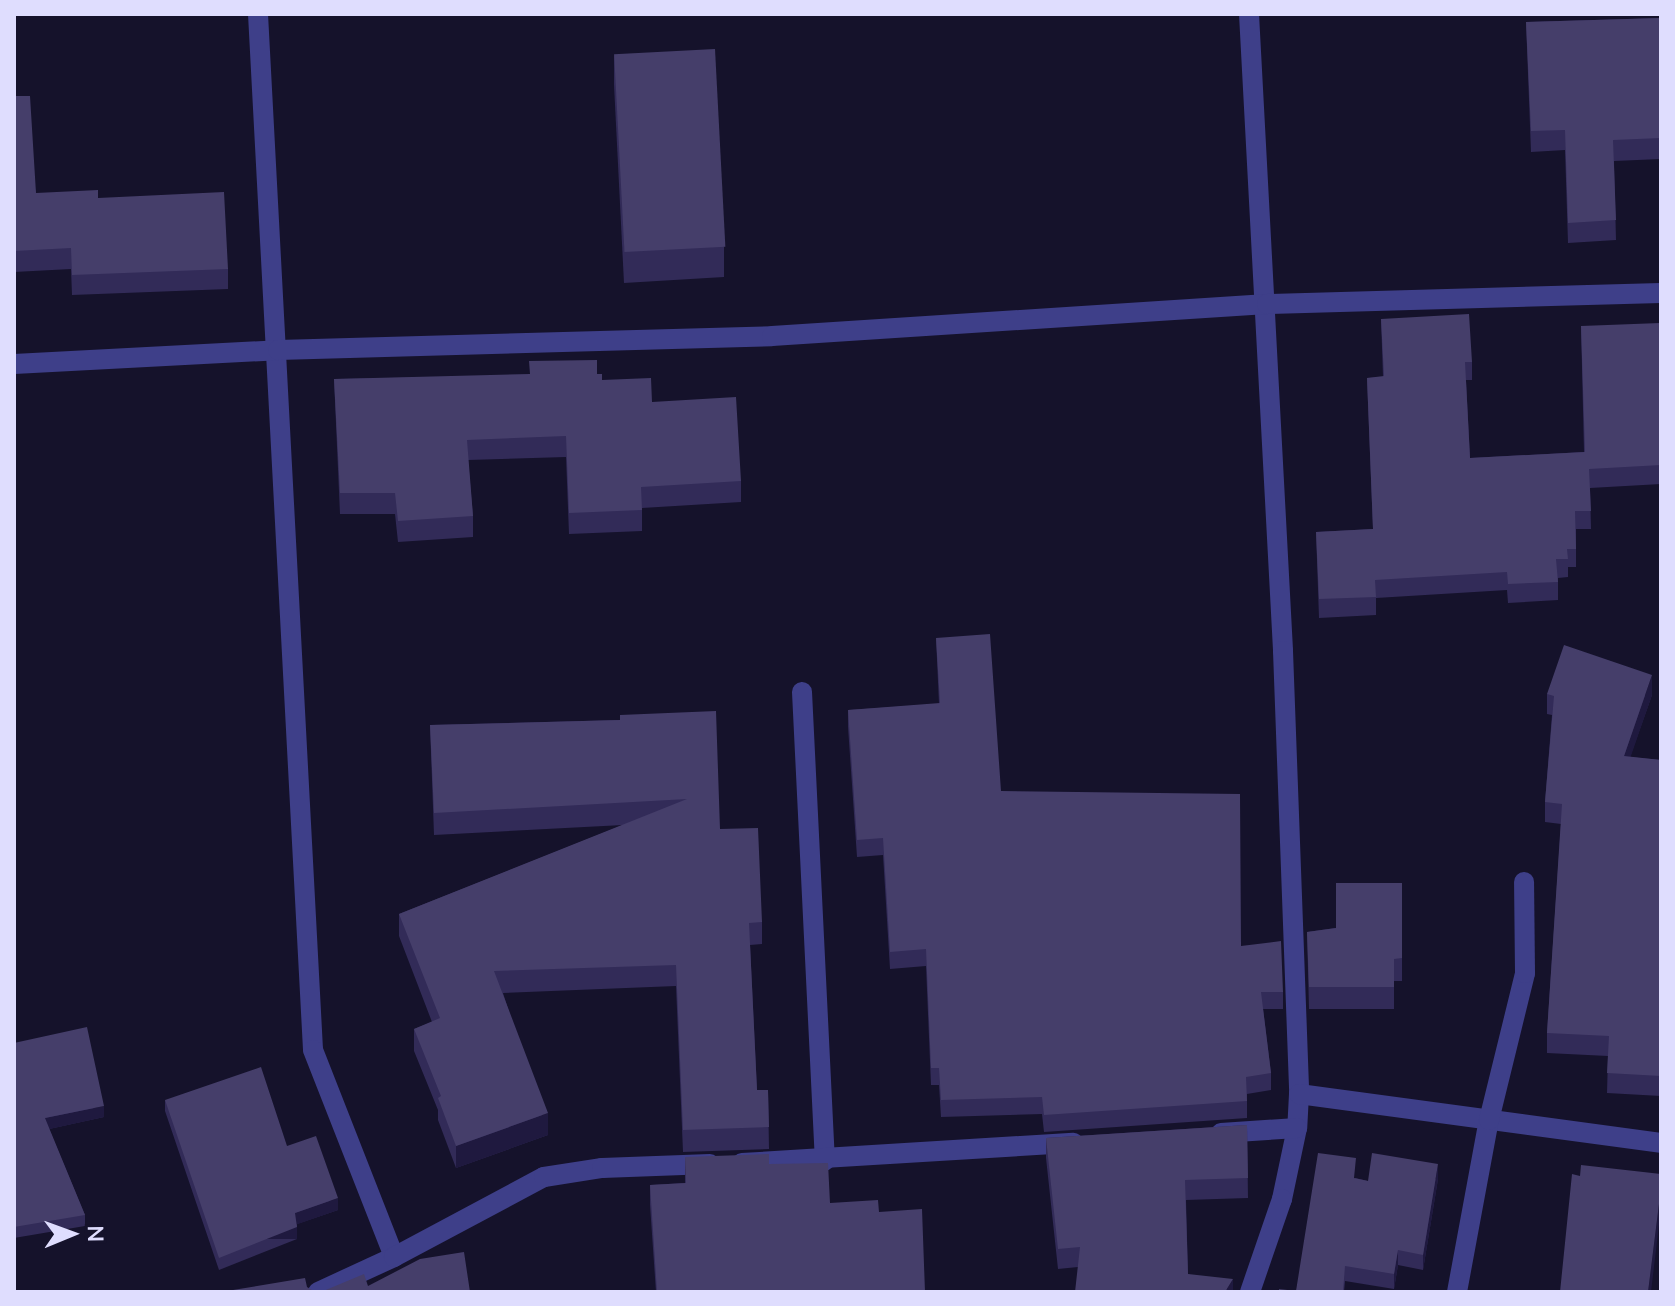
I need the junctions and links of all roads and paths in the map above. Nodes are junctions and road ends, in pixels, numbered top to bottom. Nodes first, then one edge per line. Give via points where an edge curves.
1 (258, 14) edge
2 (1249, 14) edge
3 (1661, 293) edge
4 (1267, 304) junction
5 (278, 350) junction
6 (14, 364) edge
7 (802, 692) dead end
8 (1524, 882) dead end
9 (1299, 1094) junction
10 (1489, 1120) junction
11 (1297, 1128) junction
12 (1203, 1134) edge
13 (1093, 1142) edge
14 (1661, 1143) edge
15 (825, 1160) junction
16 (394, 1257) junction
17 (318, 1292) edge
18 (1250, 1292) edge
19 (1457, 1292) edge

1 - 5 street
2 - 4 street
3 - 4 street
4 - 5 street via 756,336
4 - 9 street
5 - 6 street
5 - 16 street via 313,1050
7 - 15 street
8 - 10 street via 1525,973
9 - 10 street
9 - 11 street
10 - 14 street
10 - 19 street
11 - 12 street
11 - 18 street via 1282,1199
13 - 15 street
15 - 16 street via 602,1168 544,1177
16 - 17 street

